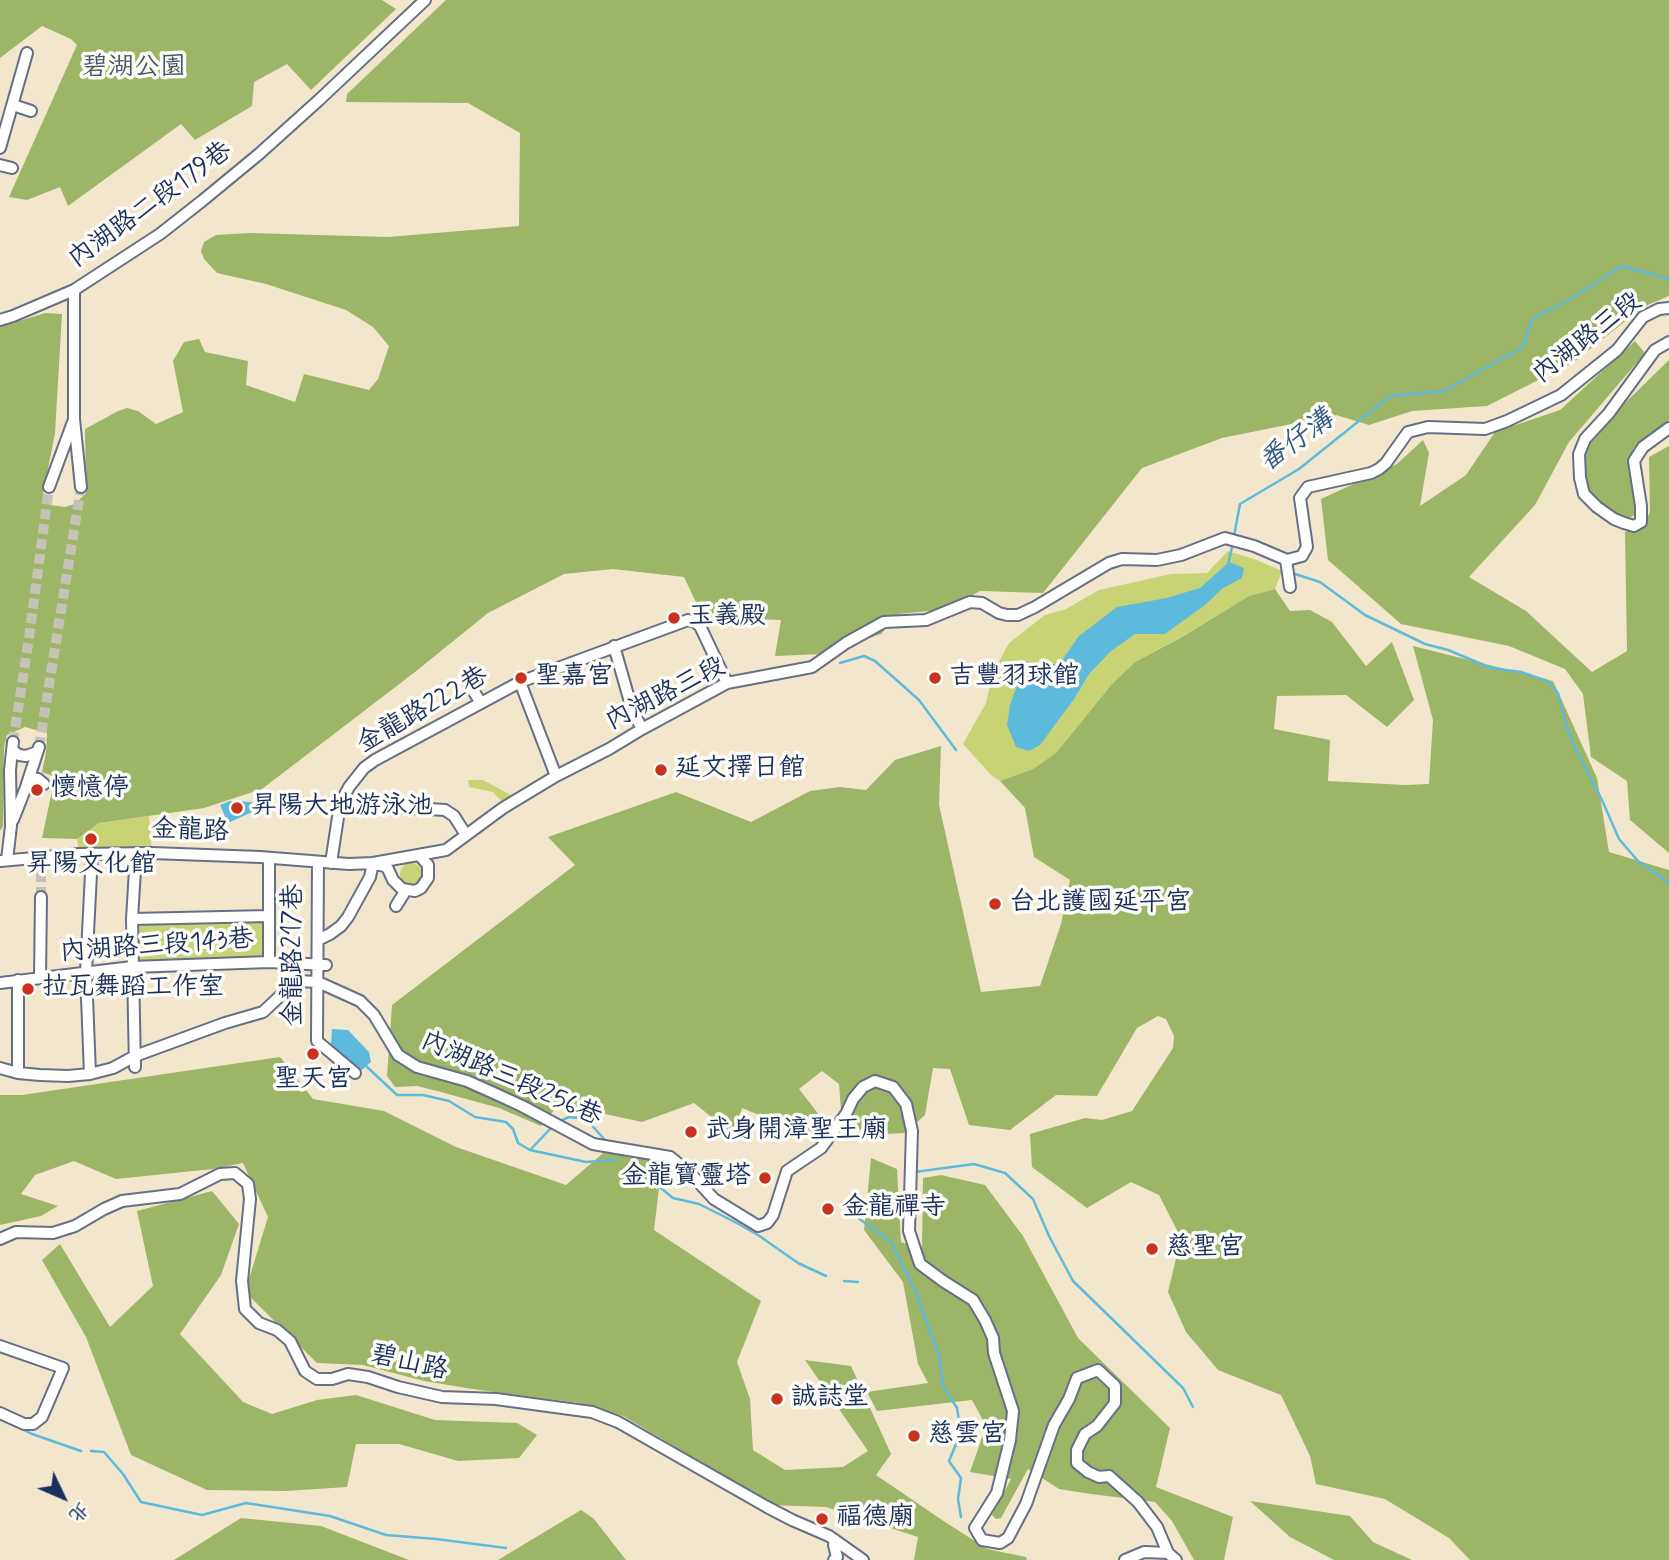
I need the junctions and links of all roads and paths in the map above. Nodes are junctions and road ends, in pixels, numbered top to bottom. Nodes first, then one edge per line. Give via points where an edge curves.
1 (425, 0) edge
2 (27, 53) dead end
3 (13, 105) junction
4 (31, 111) dead end
5 (0, 148) edge
6 (74, 290) junction
7 (1669, 308) edge
8 (0, 320) edge
9 (1669, 342) edge
10 (74, 419) junction
11 (1669, 428) edge
12 (53, 473) junction
13 (79, 474) junction
14 (49, 487) tunnel mouth
15 (81, 487) tunnel mouth
16 (1286, 560) junction
17 (1290, 587) dead end
18 (614, 646) junction
19 (520, 682) junction
20 (727, 683) junction
21 (469, 684) dead end
22 (481, 703) junction
23 (642, 729) junction
24 (10, 770) junction
25 (30, 776) junction
26 (556, 776) junction
27 (44, 784) dead end
28 (340, 804) junction
29 (10, 826) junction
30 (466, 835) junction
31 (136, 853) junction
32 (92, 854) junction
33 (419, 855) junction
34 (269, 858) junction
35 (4, 860) edge
36 (318, 862) junction
37 (331, 863) junction
38 (373, 863) junction
39 (406, 890) junction
40 (41, 897) tunnel mouth
41 (396, 906) dead end
42 (269, 916) junction
43 (132, 919) junction
44 (318, 940) junction
45 (269, 962) junction
46 (298, 964) junction
47 (322, 965) junction
48 (132, 967) junction
49 (86, 972) junction
50 (40, 977) junction
51 (18, 980) junction
52 (296, 981) junction
53 (318, 982) junction
54 (0, 983) edge
55 (135, 1062) junction
56 (0, 1068) edge
57 (18, 1073) junction
58 (355, 1073) dead end
59 (90, 1074) junction
60 (0, 1239) edge
61 (0, 1346) edge
62 (0, 1413) edge
63 (835, 1539) junction
64 (1172, 1557) edge
65 (834, 1560) edge
66 (863, 1560) edge
67 (1125, 1560) edge

1 - 6 street, 內湖路二段179巷 via 314,105 202,201
2 - 3 street
3 - 4 street
3 - 5 street
6 - 8 street, 內湖路二段179巷
6 - 10 street
7 - 16 street, 內湖路三段 via 1643,317 1617,350 1561,395 1485,429 1428,427 1408,432 1379,469 1308,487 1300,498 1307,547 1302,556
9 - 11 street, 內湖路三段 via 1655,350 1585,439 1579,454 1580,478 1584,494 1597,508 1634,526 1640,522 1634,461 1643,447
10 - 12 street
10 - 13 street
12 - 13 street via 63,468
12 - 14 street
13 - 15 street
16 - 17 street
16 - 20 street, 內湖路三段 via 1225,538 1157,561 1122,559 1017,615 970,602 926,620 884,622 812,667
18 - 19 street, 金龍路222巷
18 - 20 street, 金龍路222巷 via 688,620 695,622
18 - 23 street
19 - 22 street, 金龍路222巷
19 - 26 street
20 - 23 street, 內湖路三段
21 - 22 street
22 - 28 street, 金龍路222巷 via 375,760 364,768
23 - 26 street, 內湖路三段
24 - 25 street via 19,765
24 - 25 street via 13,746 19,755 38,750
24 - 29 street
25 - 27 street
25 - 29 street
26 - 30 street, 內湖路三段
28 - 30 street via 445,810
28 - 37 street, 金龍路222巷
29 - 35 street
30 - 33 street, 內湖路三段 via 446,850
31 - 32 street, 金龍路
31 - 34 street, 金龍路
31 - 43 street
32 - 35 street, 金龍路
32 - 49 street
33 - 38 street, 金龍路
33 - 39 street via 428,865 428,878 421,888
34 - 36 street, 金龍路
34 - 42 street
36 - 37 street, 金龍路
36 - 44 street, 金龍路217巷
37 - 38 street, 金龍路
38 - 39 street via 385,866 397,886
38 - 44 street via 348,917
39 - 41 street
40 - 50 street
42 - 43 street
42 - 45 street
43 - 48 street
44 - 47 street, 金龍路217巷
45 - 46 street, 內湖路三段143巷
45 - 48 street, 內湖路三段143巷
46 - 47 street, 內湖路三段143巷
46 - 52 street
47 - 53 street, 金龍路217巷
48 - 49 street, 內湖路三段143巷
48 - 55 street
49 - 50 street, 內湖路三段143巷
49 - 59 street
50 - 51 street, 內湖路三段143巷
51 - 54 street, 內湖路三段143巷
51 - 57 street
52 - 53 street
52 - 55 street via 262,1012
53 - 58 street, 金龍路217巷 via 317,1041
53 - 64 street, 內湖路三段256巷 via 360,1001 398,1055 417,1067 496,1094 593,1144 670,1157 714,1199 758,1226 773,1215 787,1171 821,1148 863,1087 875,1081 893,1087 906,1104 912,1131 909,1231 920,1264 973,1300 993,1338 1013,1411 997,1493 975,1528 982,1540 1000,1543 1008,1538 1077,1378 1098,1370 1115,1386 1115,1403 1085,1434 1077,1463 1098,1477 1109,1476 1138,1502
55 - 59 street
56 - 57 street
57 - 59 street
60 - 63 street, 碧山路 via 16,1232 53,1233 122,1201 180,1194 220,1174 235,1173 248,1184 250,1199 242,1281 245,1308 259,1323 290,1341 305,1371 317,1379 348,1374 442,1397 592,1412
61 - 62 street via 63,1368 42,1417 33,1424
63 - 65 street
63 - 66 street, 碧山路
64 - 67 street via 1144,1552

